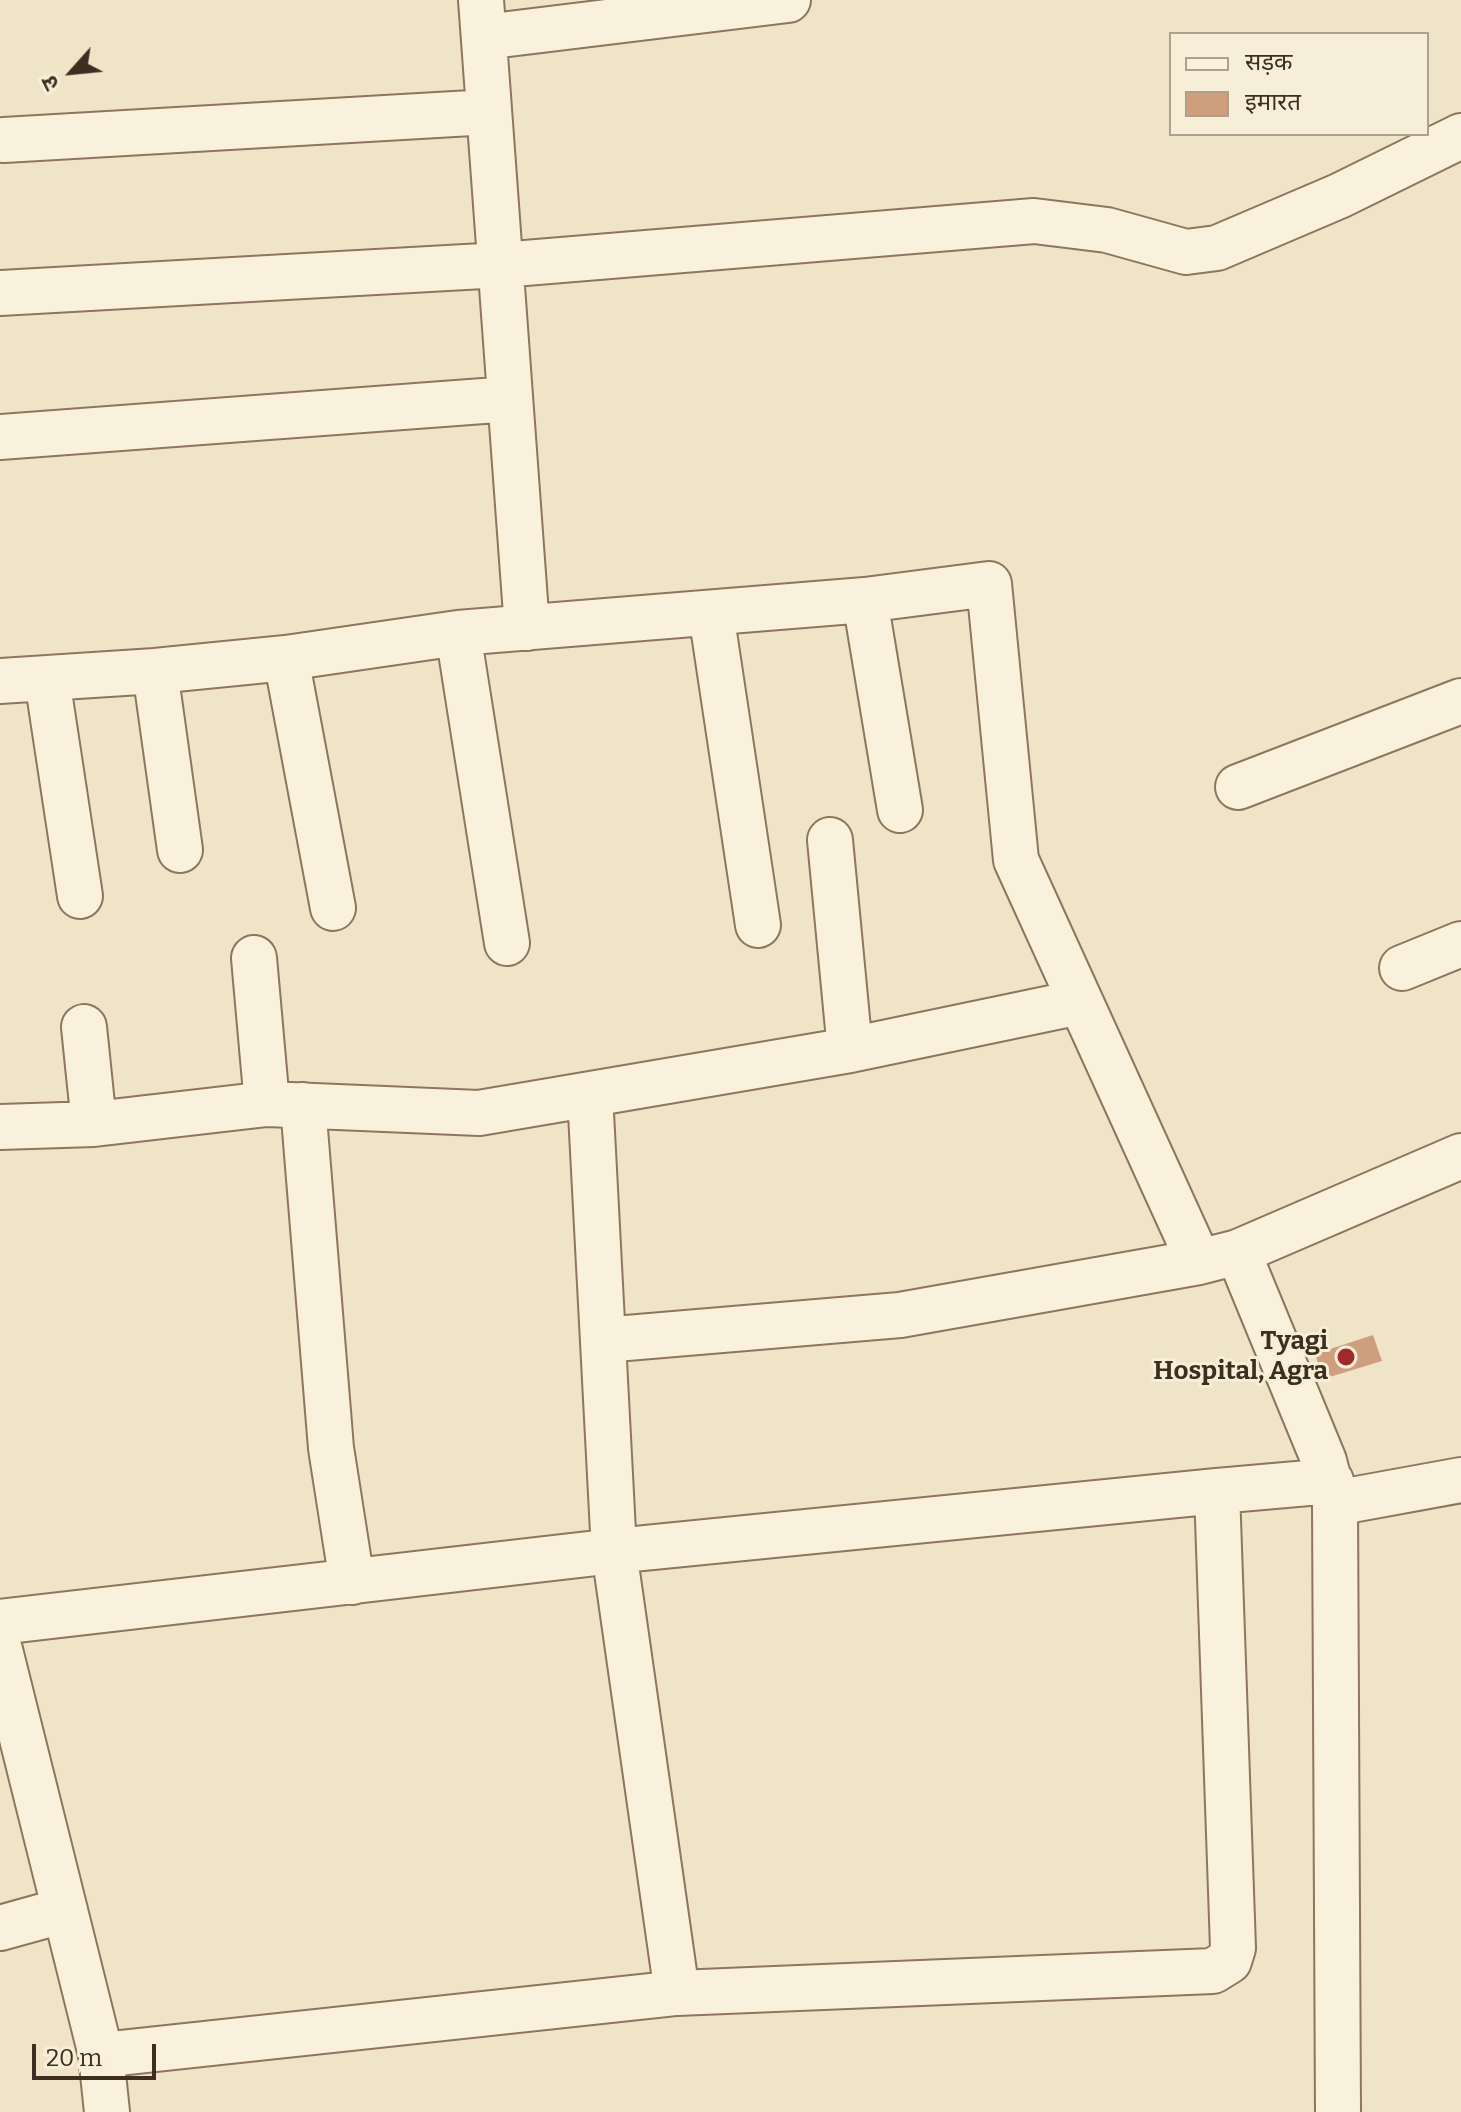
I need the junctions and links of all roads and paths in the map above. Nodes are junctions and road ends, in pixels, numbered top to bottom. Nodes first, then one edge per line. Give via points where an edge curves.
1 (788, 0) edge
2 (482, 19) edge
3 (489, 112) junction
4 (1461, 136) edge
5 (4, 140) dead end
6 (501, 265) junction
7 (0, 293) edge
8 (510, 399) junction
9 (0, 437) edge
10 (865, 600) junction
11 (711, 613) junction
12 (527, 628) junction
13 (458, 633) junction
14 (286, 658) junction
15 (155, 671) junction
16 (47, 679) junction
17 (0, 681) edge
18 (1461, 701) edge
19 (1238, 787) dead end
20 (900, 810) dead end
21 (830, 840) dead end
22 (180, 850) dead end
23 (80, 896) dead end
24 (333, 908) dead end
25 (758, 925) dead end
26 (507, 943) dead end
27 (1461, 944) edge
28 (254, 958) dead end
29 (1402, 968) dead end
30 (1080, 1002) junction
31 (84, 1027) dead end
32 (850, 1050) junction
33 (590, 1094) junction
34 (285, 1104) junction
35 (94, 1124) junction
36 (0, 1127) edge
37 (1461, 1156) edge
38 (1219, 1257) junction
39 (603, 1340) junction
40 (1461, 1480) edge
41 (1217, 1491) junction
42 (1333, 1492) junction
43 (614, 1551) junction
44 (352, 1582) junction
45 (0, 1622) edge
46 (0, 1650) edge
47 (65, 1910) junction
48 (0, 1928) edge
49 (677, 1993) junction
50 (101, 2055) junction
51 (107, 2112) edge
52 (1338, 2112) edge

1 - 2 street
2 - 3 street
3 - 5 street
3 - 6 street
4 - 6 street via 1217,248 1186,252 1107,230 1034,221
6 - 7 street
6 - 8 street
8 - 9 street
8 - 12 street
10 - 11 street
10 - 20 street
10 - 30 street via 989,584 1016,860
11 - 12 street
11 - 25 street
12 - 13 street
13 - 14 street
13 - 26 street
14 - 15 street
14 - 24 street
15 - 16 street
15 - 22 street
16 - 17 street
16 - 23 street
18 - 19 street
21 - 32 street
27 - 29 street
28 - 34 street
30 - 32 street
30 - 38 street
31 - 35 street
32 - 33 street
33 - 34 street via 479,1113
33 - 39 street
34 - 35 street
34 - 44 street
35 - 36 street
37 - 38 street
38 - 39 street via 900,1315
38 - 42 street
39 - 43 street
40 - 42 street
41 - 42 street
41 - 43 street
41 - 49 street via 1233,1948 1229,1961 1213,1971
42 - 52 street
43 - 44 street
43 - 49 street
44 - 45 street
46 - 47 street
47 - 48 street
47 - 50 street
49 - 50 street
50 - 51 street

